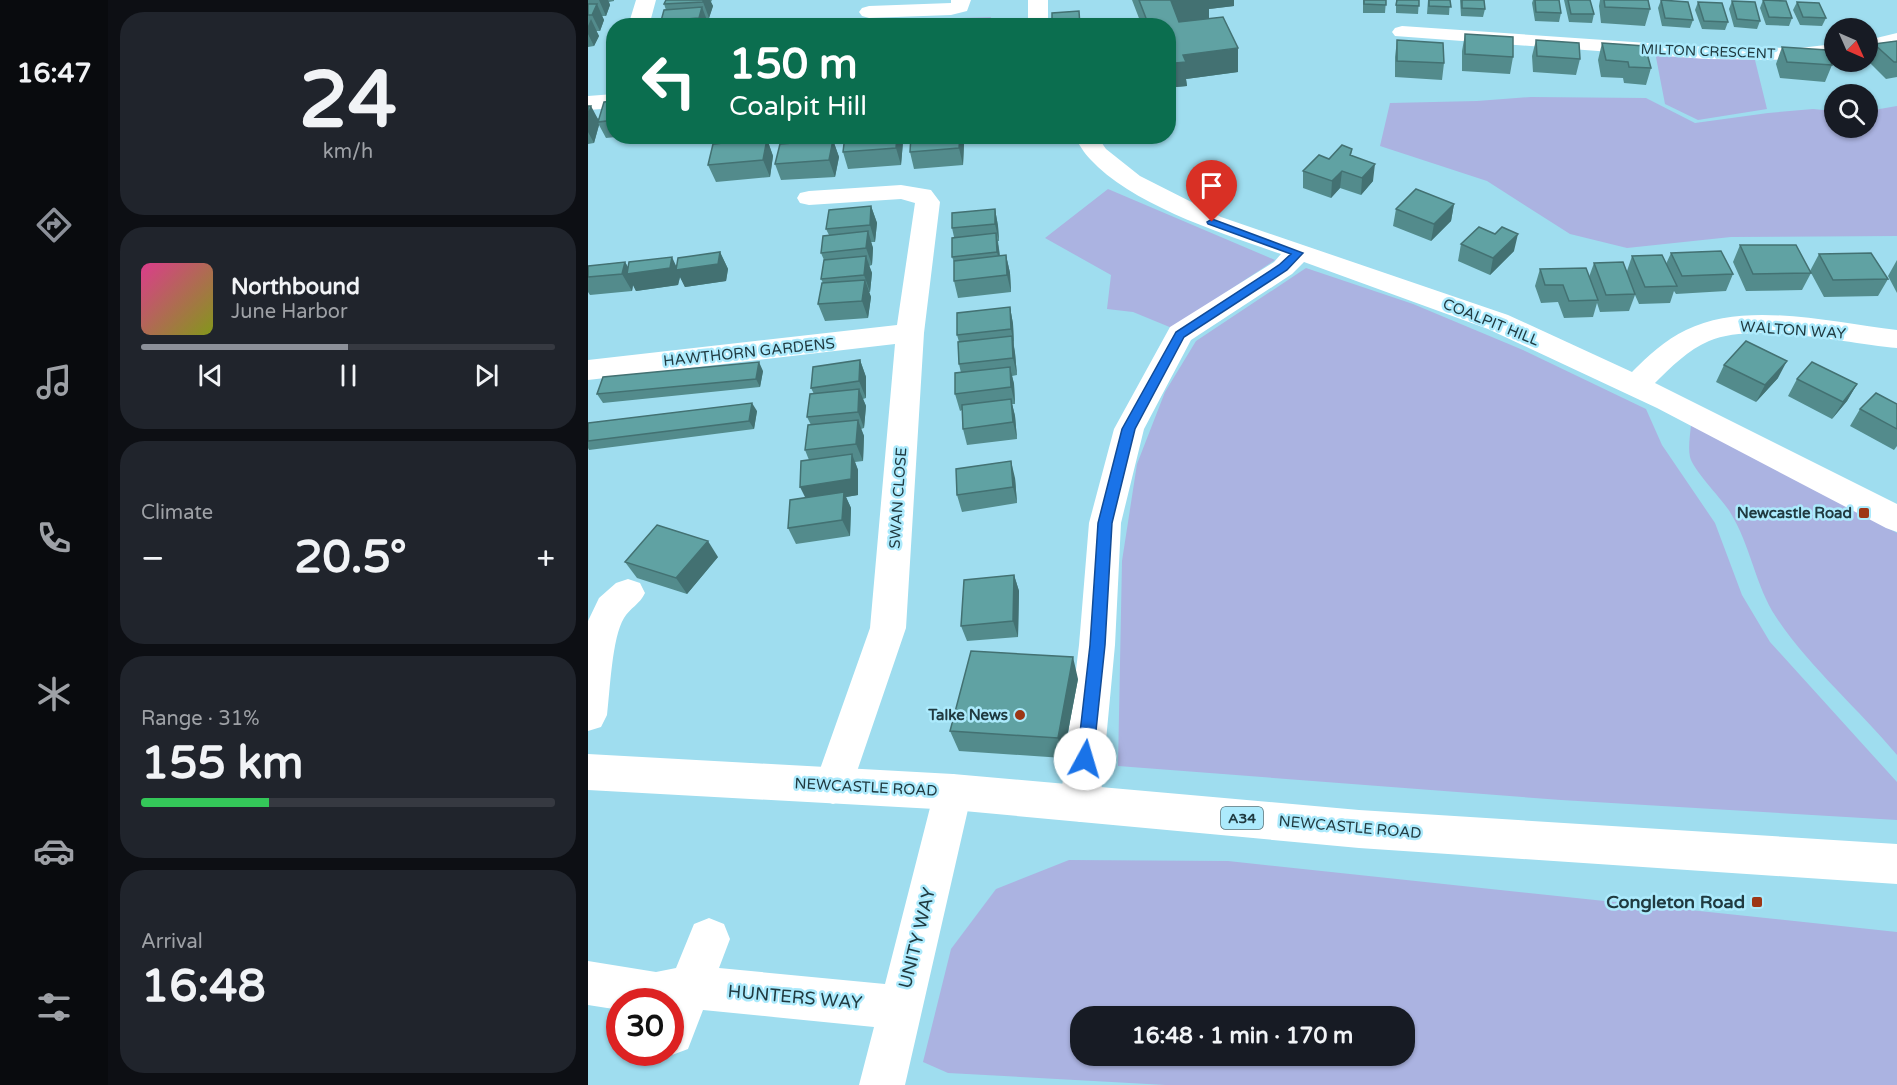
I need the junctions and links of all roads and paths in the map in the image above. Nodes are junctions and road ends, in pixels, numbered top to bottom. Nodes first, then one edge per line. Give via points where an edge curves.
1 (646, 0) edge
2 (962, 0) edge
3 (1038, 0) edge
4 (869, 12) dead end
5 (640, 18) edge
6 (1038, 18) edge
7 (1402, 32) dead end
8 (1897, 39) edge
9 (1878, 44) edge
10 (1824, 51) edge
11 (606, 102) edge
12 (588, 104) edge
13 (1091, 144) edge
14 (809, 198) dead end
15 (1298, 253) junction
16 (910, 333) junction
17 (1897, 339) edge
18 (588, 370) edge
19 (1636, 386) junction
20 (1897, 519) edge
21 (628, 593) dead end
22 (588, 715) edge
23 (588, 772) edge
24 (833, 786) junction
25 (953, 792) junction
26 (1080, 804) junction
27 (1897, 864) edge
28 (709, 939) dead end
29 (588, 983) edge
30 (691, 987) junction
31 (684, 1004) edge
32 (900, 1007) junction
33 (882, 1085) edge

1 - 5 main road
2 - 4 main road via 960,7 951,9
3 - 6 main road
7 - 10 main road, MILTON CRESCENT via 1716,53
8 - 9 main road
11 - 12 main road
13 - 15 main road, COALPIT HILL via 1131,181 1212,222
14 - 16 main road, SWAN CLOSE via 901,192 922,195 928,202
15 - 19 main road, COALPIT HILL via 1498,322
15 - 26 main road via 1283,268 1180,334 1129,429 1105,523
16 - 18 main road, HAWTHORN GARDENS
16 - 24 main road, SWAN CLOSE via 888,628
17 - 19 main road, WALTON WAY via 1738,325 1706,332 1664,356
19 - 20 main road, COALPIT HILL
21 - 22 main road via 611,608 600,633
23 - 24 main road, NEWCASTLE ROAD / A34
24 - 25 main road, NEWCASTLE ROAD / A34
25 - 26 main road, NEWCASTLE ROAD / A34
25 - 32 main road, UNITY WAY
26 - 27 main road, NEWCASTLE ROAD / A34 via 1359,829
28 - 30 main road
29 - 30 main road, HUNTERS WAY via 656,994
30 - 31 main road
30 - 32 main road, HUNTERS WAY
32 - 33 main road, UNITY WAY

